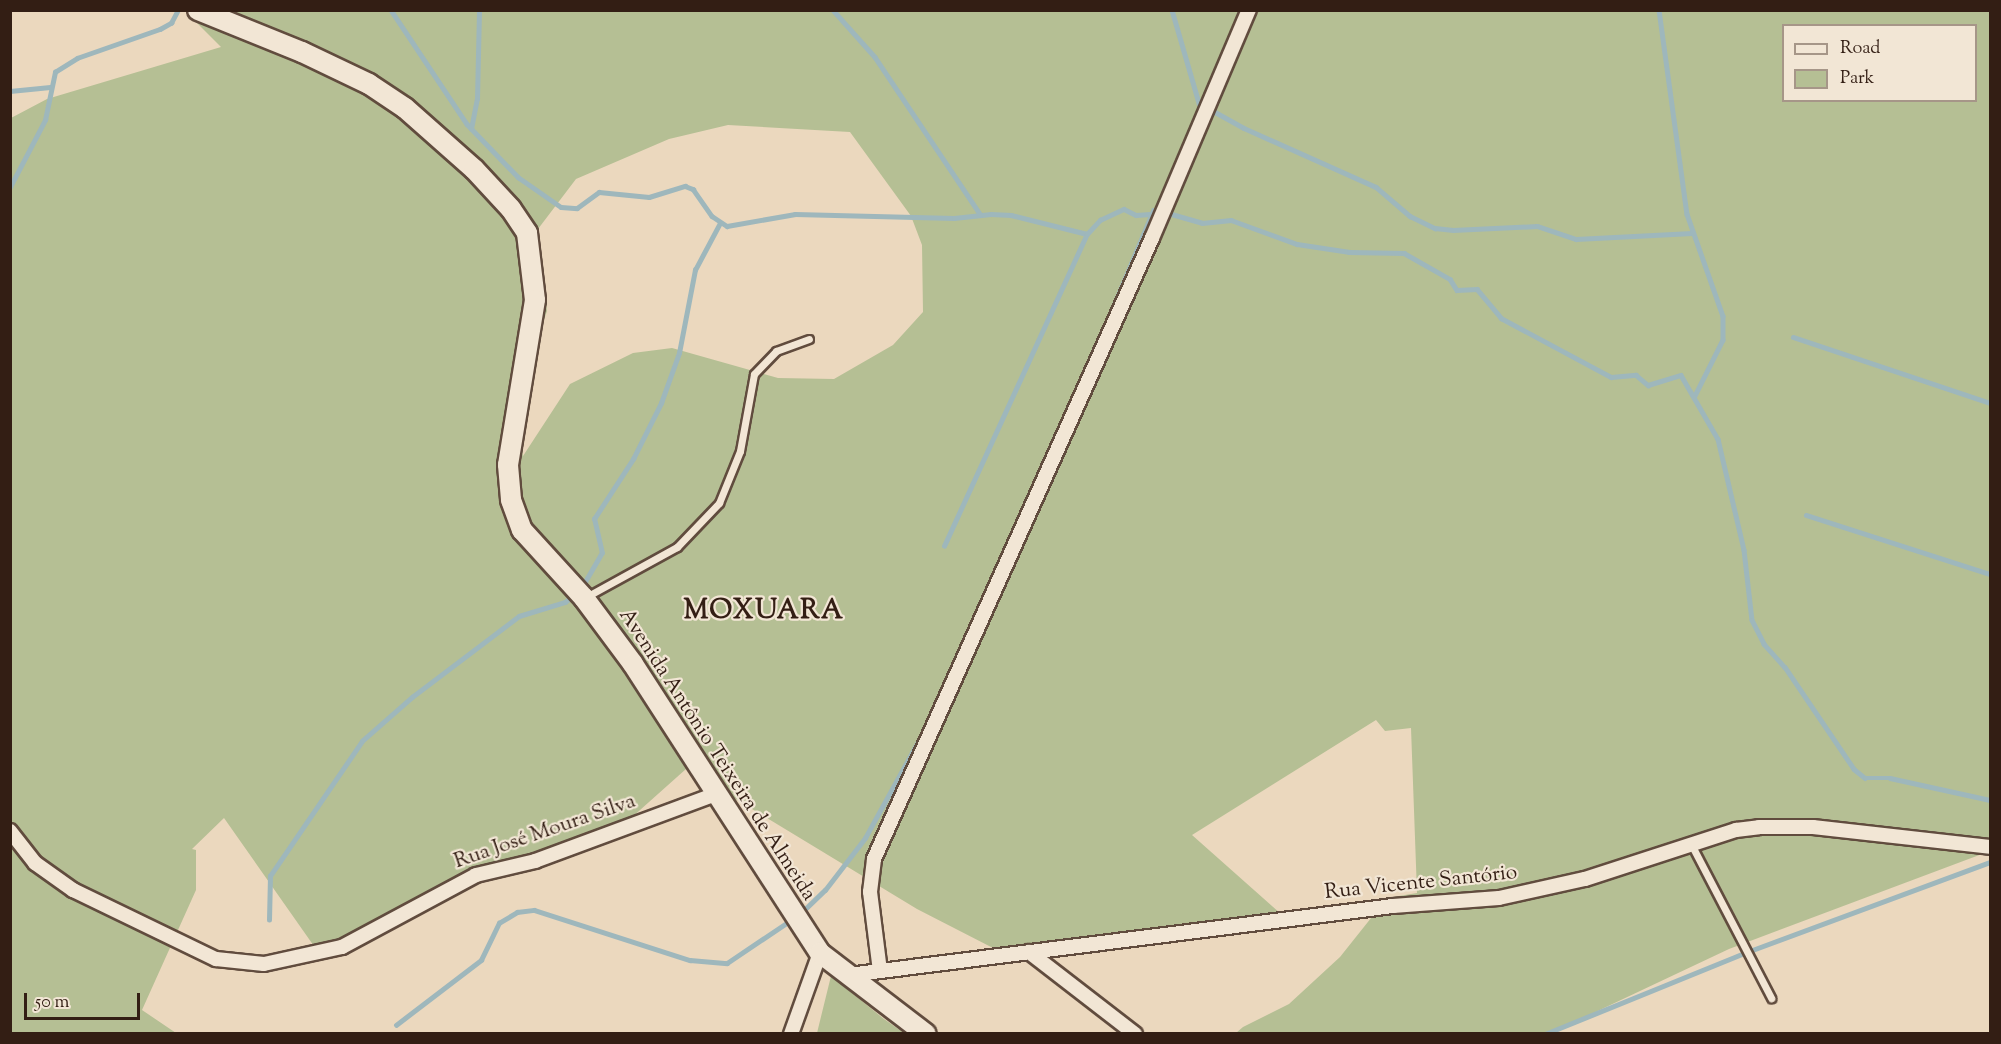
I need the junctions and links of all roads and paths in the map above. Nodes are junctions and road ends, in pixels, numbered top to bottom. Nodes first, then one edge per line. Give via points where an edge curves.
1 (198, 10) edge
2 (1249, 10) edge
3 (809, 339) dead end
4 (584, 598) junction
5 (716, 794) junction
6 (10, 831) edge
7 (1691, 844) junction
8 (1990, 846) edge
9 (1029, 952) junction
10 (820, 953) junction
11 (880, 971) junction
12 (849, 975) junction
13 (1771, 998) dead end
14 (791, 1034) edge
15 (926, 1034) edge
16 (1135, 1034) edge

1 - 4 street, Avenida Antônio Teixeira de Almeida via 302,52 369,84 405,108 474,169 527,233 535,300 512,426 508,465 511,500 522,530
2 - 11 street via 1152,238 874,859 870,892
3 - 4 lane via 776,351 754,374 740,451 719,503 676,547
4 - 5 street, Avenida Antônio Teixeira de Almeida via 633,664
5 - 6 street, Rua José Moura Silva via 535,861 476,875 342,946 264,964 216,959 73,890 35,863
5 - 10 street, Avenida Antônio Teixeira de Almeida
7 - 8 street, Rua Vicente Santório via 1736,830 1813,827
7 - 9 street, Rua Vicente Santório via 1585,879 1499,898 1393,906
7 - 13 lane
9 - 11 street, Rua Vicente Santório
9 - 16 street
10 - 12 street, Avenida Antônio Teixeira de Almeida
10 - 14 street
11 - 12 street, Rua Vicente Santório
12 - 15 street, Avenida Antônio Teixeira de Almeida

